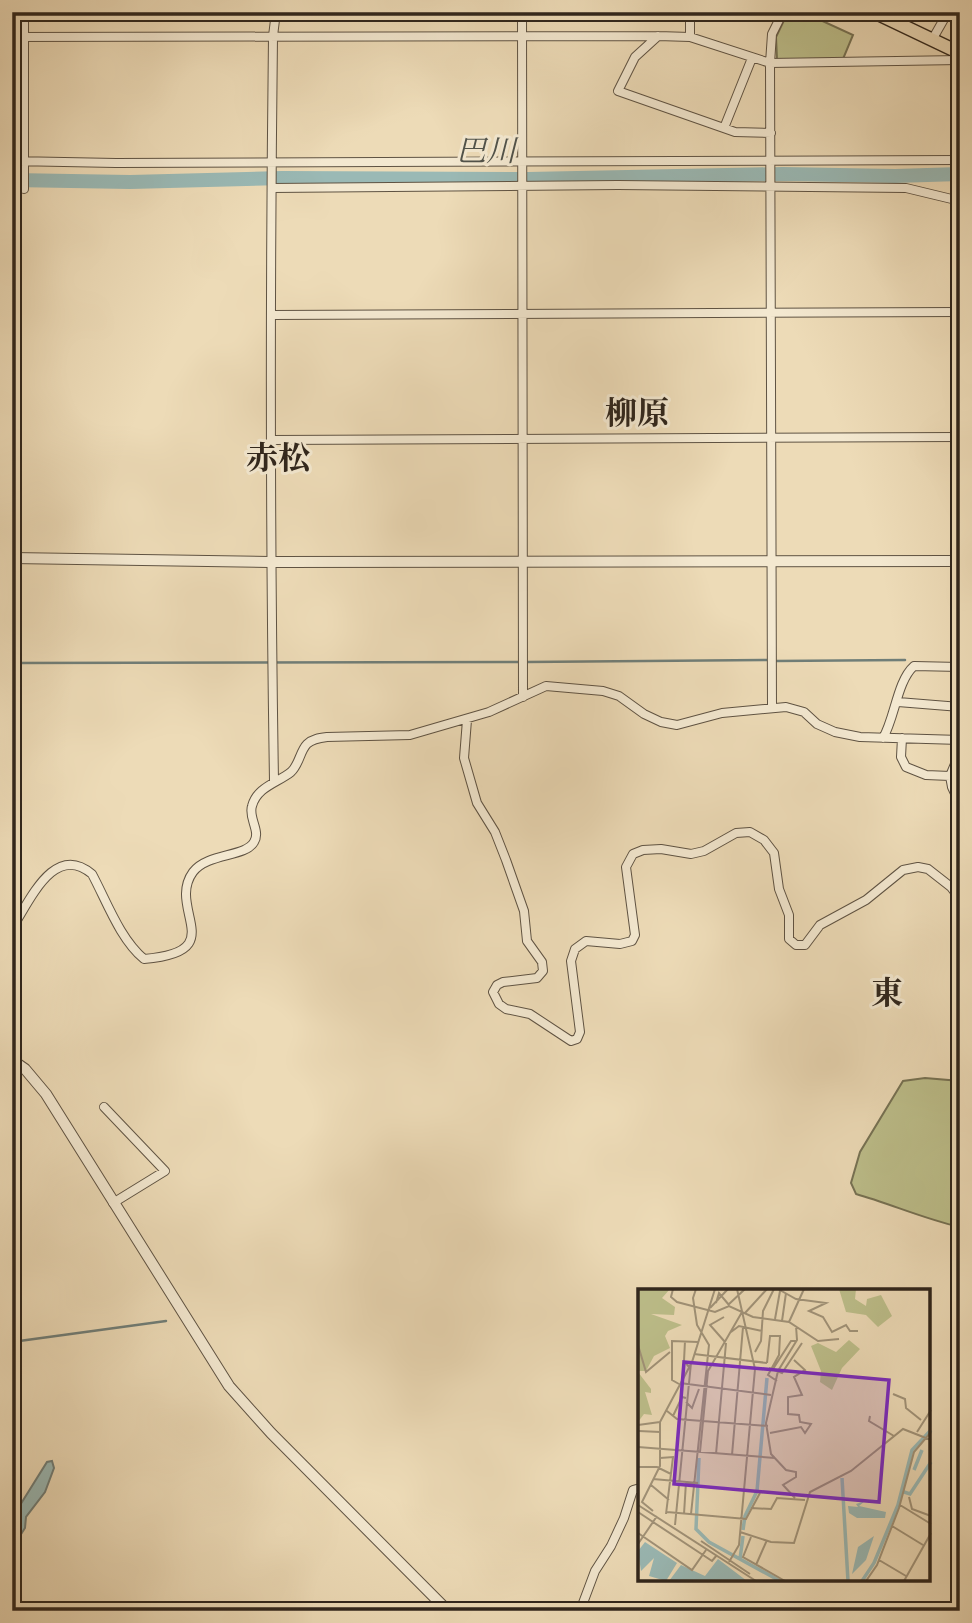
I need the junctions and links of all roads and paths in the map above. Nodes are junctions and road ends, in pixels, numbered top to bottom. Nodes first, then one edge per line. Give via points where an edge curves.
1 (24, 12) edge
2 (276, 12) edge
3 (522, 12) edge
4 (690, 12) edge
5 (783, 12) edge
6 (874, 12) edge
7 (948, 12) edge
8 (523, 35) junction
9 (274, 36) junction
10 (658, 36) junction
11 (12, 37) edge
12 (24, 37) junction
13 (690, 37) junction
14 (932, 40) junction
15 (960, 52) edge
16 (752, 58) junction
17 (960, 60) edge
18 (769, 63) junction
19 (12, 97) edge
20 (24, 97) junction
21 (724, 128) junction
22 (771, 133) junction
23 (770, 159) junction
24 (960, 160) edge
25 (12, 161) edge
26 (271, 161) junction
27 (24, 162) junction
28 (521, 162) junction
29 (771, 186) junction
30 (521, 187) junction
31 (272, 188) junction
32 (24, 189) dead end
33 (960, 201) edge
34 (770, 312) junction
35 (960, 312) edge
36 (521, 313) junction
37 (271, 315) junction
38 (771, 438) junction
39 (960, 438) edge
40 (522, 439) junction
41 (271, 440) junction
42 (12, 558) edge
43 (960, 561) edge
44 (271, 562) junction
45 (772, 562) junction
46 (522, 563) junction
47 (960, 667) edge
48 (523, 697) junction
49 (898, 702) junction
50 (960, 706) edge
51 (772, 707) junction
52 (467, 720) junction
53 (883, 738) junction
54 (902, 738) junction
55 (960, 740) edge
56 (960, 752) edge
57 (950, 776) junction
58 (274, 781) junction
59 (960, 783) edge
60 (960, 804) edge
61 (960, 900) edge
62 (12, 928) edge
63 (12, 1060) edge
64 (104, 1107) dead end
65 (113, 1203) junction
66 (638, 1489) edge
67 (448, 1611) edge
68 (580, 1611) edge

1 - 12 street
2 - 9 street
3 - 8 street
4 - 13 street
5 - 18 street via 772,34
6 - 14 main road
7 - 14 street
8 - 9 street
8 - 10 street
8 - 28 street
9 - 12 street
9 - 26 street
10 - 13 street
10 - 21 street via 635,57 618,91
11 - 12 street
12 - 20 street
13 - 16 street
14 - 15 main road
16 - 18 street
16 - 21 street
17 - 18 street
18 - 22 street
19 - 20 street
20 - 27 street
21 - 22 street
22 - 23 street
23 - 24 street
23 - 28 street
23 - 29 street
25 - 27 street
26 - 27 street
26 - 28 street
26 - 31 street
27 - 32 street
28 - 30 street
29 - 30 street
29 - 33 street via 906,188
29 - 34 street
30 - 31 street
30 - 36 street
31 - 37 street
34 - 35 street
34 - 36 street
34 - 38 street
36 - 37 street
36 - 40 street
37 - 41 street
38 - 39 street
38 - 40 street
38 - 45 street
40 - 41 street
40 - 46 street
41 - 44 street
42 - 44 street
43 - 45 street
44 - 46 street
44 - 58 street
45 - 46 street
45 - 51 street
46 - 48 street
47 - 49 street via 914,666 906,673
48 - 51 street via 546,686 603,691 644,714 677,725
48 - 52 street
49 - 50 street
49 - 53 street
51 - 53 street via 804,712 835,732
52 - 58 street via 410,736 314,739 292,771
52 - 61 street via 464,758 477,803 495,832 524,911 527,941 543,971 527,981 503,982 493,992 506,1009 530,1014 571,1041 580,1032 572,961 575,949 586,941 620,944 632,941 635,935 626,867 633,853 661,849 691,854 736,833 750,832 774,853 779,889 789,915 789,939 796,945 805,945 820,925 866,900 903,870 928,869
53 - 54 street
54 - 55 street
54 - 57 street via 901,757 906,767 926,775
56 - 57 street
57 - 59 street
57 - 60 street
58 - 62 street via 252,804 255,842 248,849 203,863 193,872 186,887 191,936 179,952 144,959 121,930 92,874 71,863 55,868
63 - 65 street via 46,1094
64 - 65 street via 165,1171
65 - 67 street via 229,1386
66 - 68 street via 633,1490

